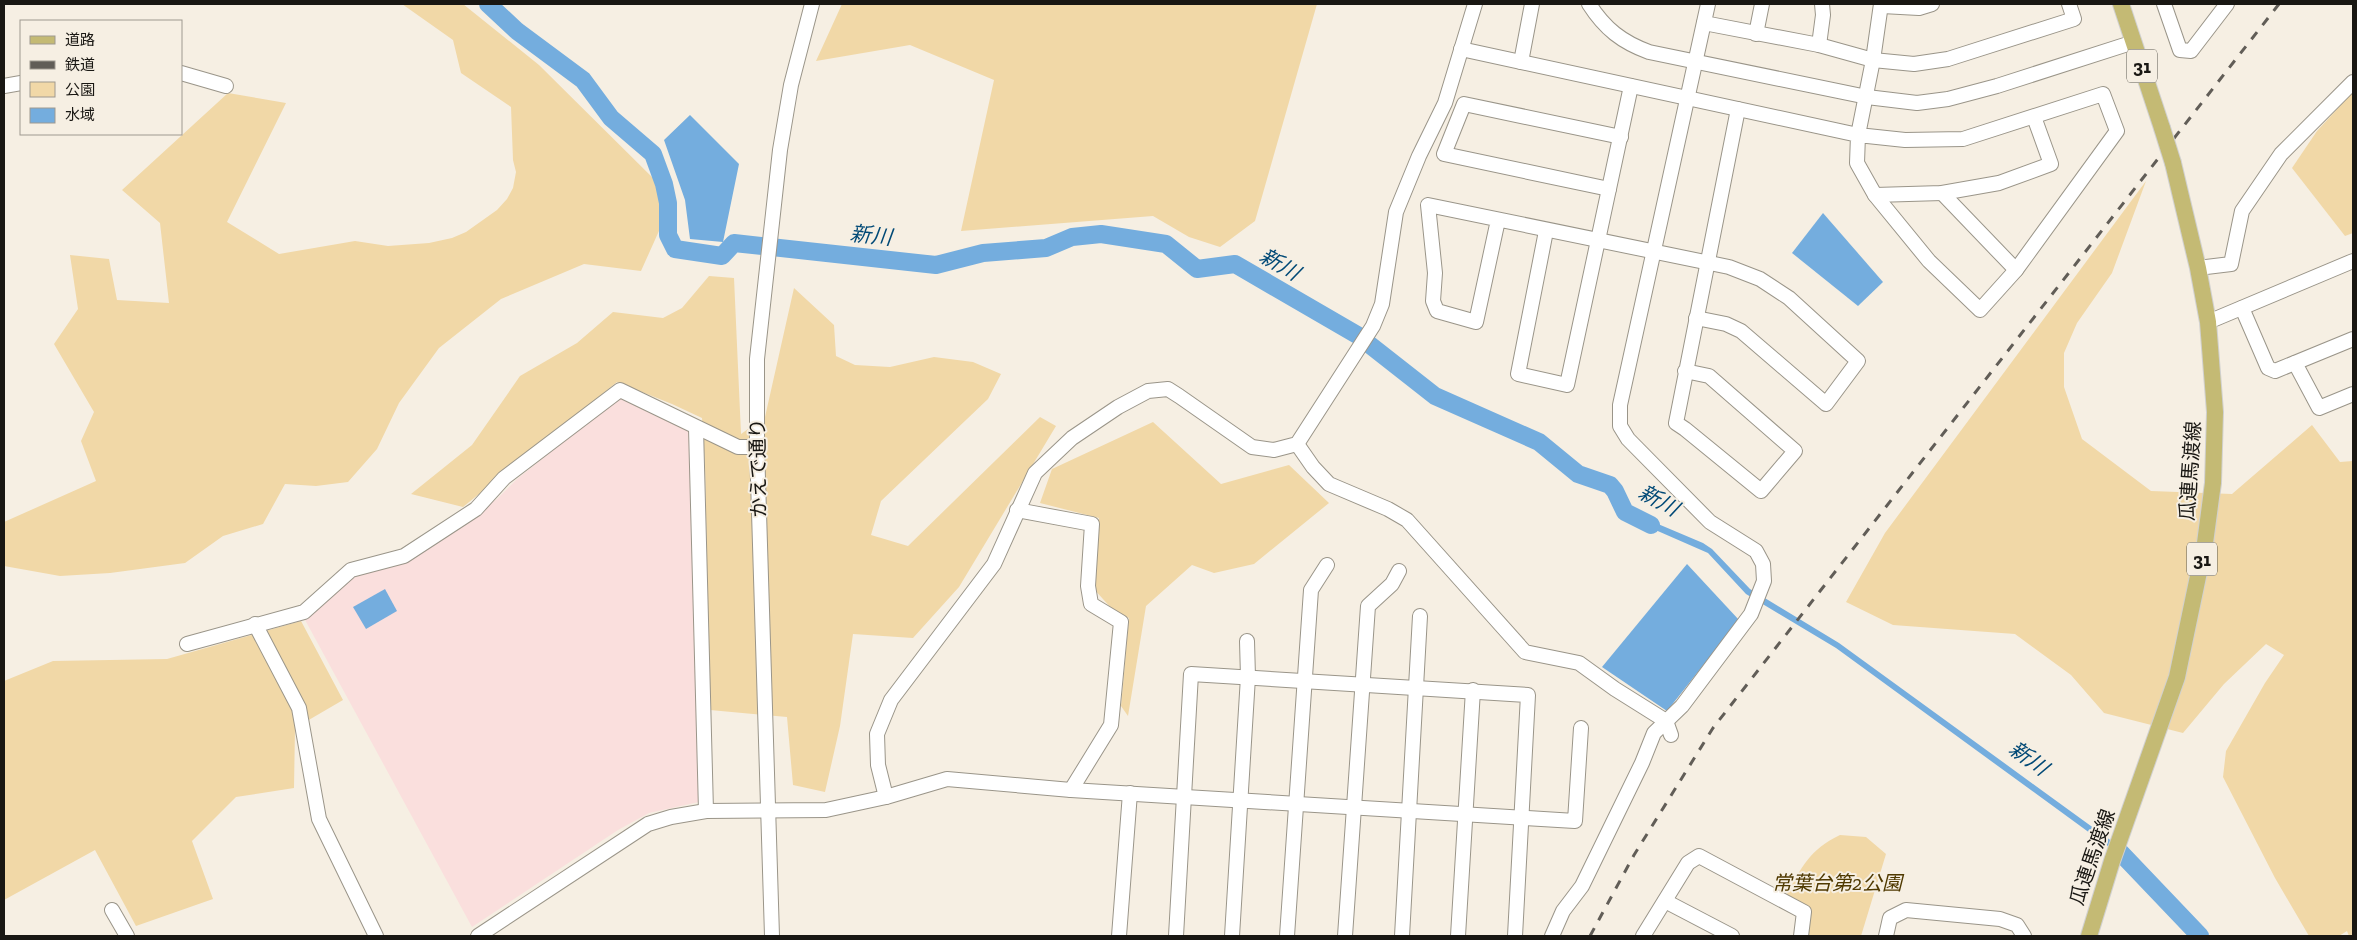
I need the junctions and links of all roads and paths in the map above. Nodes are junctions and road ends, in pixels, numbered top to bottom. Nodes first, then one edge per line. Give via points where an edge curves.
1 (812, 4) edge
2 (1475, 4) edge
3 (1532, 4) edge
4 (1590, 4) edge
5 (1708, 4) edge
6 (1762, 4) edge
7 (1822, 4) edge
8 (1932, 4) edge
9 (2069, 4) edge
10 (2121, 4) edge
11 (2164, 4) edge
12 (2227, 4) edge
13 (1881, 5) edge
14 (1704, 23) junction
15 (1756, 34) junction
16 (2134, 42) junction
17 (1819, 46) junction
18 (1461, 49) junction
19 (1873, 60) junction
20 (1521, 62) junction
21 (1696, 63) junction
22 (182, 73) edge
23 (2353, 82) edge
24 (20, 83) edge
25 (4, 86) edge
26 (226, 86) dead end
27 (1632, 86) junction
28 (1688, 97) junction
29 (1866, 97) junction
30 (1738, 108) junction
31 (2034, 117) junction
32 (1858, 135) junction
33 (1621, 137) junction
34 (1609, 189) junction
35 (1942, 193) junction
36 (1875, 196) junction
37 (1498, 220) junction
38 (1546, 230) junction
39 (1598, 241) junction
40 (1654, 252) junction
41 (2353, 261) edge
42 (1709, 264) junction
43 (2198, 268) junction
44 (2016, 270) junction
45 (2242, 308) junction
46 (1696, 318) junction
47 (2208, 322) junction
48 (2353, 339) edge
49 (2295, 363) junction
50 (1685, 371) junction
51 (2353, 394) edge
52 (696, 428) junction
53 (1297, 444) junction
54 (757, 447) junction
55 (1018, 510) junction
56 (1327, 565) dead end
57 (1399, 571) dead end
58 (1420, 616) dead end
59 (255, 624) junction
60 (1247, 641) dead end
61 (187, 644) dead end
62 (1248, 678) junction
63 (1306, 682) junction
64 (1362, 685) junction
65 (1416, 689) junction
66 (1474, 690) junction
67 (1666, 721) junction
68 (1581, 728) dead end
69 (1670, 735) dead end
70 (1070, 790) junction
71 (1130, 793) junction
72 (886, 797) junction
73 (1185, 798) junction
74 (1241, 800) junction
75 (1297, 803) junction
76 (1353, 807) junction
77 (1410, 809) junction
78 (768, 810) junction
79 (706, 811) junction
80 (1465, 813) junction
81 (1520, 817) junction
82 (1665, 901) junction
83 (112, 910) dead end
84 (127, 936) edge
85 (376, 936) edge
86 (478, 936) edge
87 (772, 936) edge
88 (1119, 936) edge
89 (1176, 936) edge
90 (1232, 936) edge
91 (1287, 936) edge
92 (1345, 936) edge
93 (1402, 936) edge
94 (1458, 936) edge
95 (1515, 936) edge
96 (1552, 936) edge
97 (1643, 936) edge
98 (1732, 936) edge
99 (1801, 936) edge
100 (1886, 936) edge
101 (2024, 936) edge
102 (2089, 936) edge

1 - 54 street, かえで通り via 786,113 776,179 757,359
2 - 18 street
3 - 20 street
4 - 21 street via 1612,33 1629,44
5 - 14 street
6 - 15 street
7 - 17 street
8 - 13 street via 1919,8
9 - 19 street via 2074,19 1948,59 1914,64
10 - 16 main road, 瓜連馬渡線 / 31
11 - 12 street via 2180,50 2191,51
13 - 19 street
14 - 15 street
14 - 21 street
15 - 17 street
16 - 29 street via 1948,99 1917,103
16 - 43 main road, 瓜連馬渡線 / 31, bridge via 2173,164
17 - 19 street
18 - 20 street
18 - 53 street via 1445,103 1396,212 1382,304 1373,326
19 - 29 street
20 - 27 street
21 - 28 street
21 - 29 street
22 - 26 street
23 - 43 street via 2281,154 2242,211 2231,264
24 - 25 street
27 - 28 street
27 - 33 street
28 - 30 street
28 - 40 street
29 - 32 street
30 - 32 street
30 - 42 street
31 - 32 street via 1964,139 1905,140
31 - 35 street via 2051,164 1999,183
31 - 44 street via 2103,94 2117,131
32 - 36 street via 1857,164
33 - 34 street
33 - 34 street via 1464,104 1444,154
34 - 39 street
35 - 36 street
35 - 44 street
36 - 44 street via 1929,261 1980,310
37 - 37 street via 1428,205 1435,273 1433,301 1437,311 1476,322
37 - 38 street
38 - 39 street
38 - 39 street via 1518,374 1567,385
39 - 40 street
40 - 42 street
40 - 67 street via 1620,405 1620,426 1628,439 1710,522 1756,551 1763,564 1764,581 1750,614 1682,706
41 - 45 street
42 - 46 street
42 - 46 street via 1760,279 1789,298 1858,361 1826,404 1741,332 1726,324
43 - 47 main road, 瓜連馬渡線 / 31
45 - 47 street
45 - 49 street via 2268,368 2275,371
46 - 50 street
47 - 102 main road, 瓜連馬渡線 / 31 via 2215,412 2213,483 2192,613 2170,703 2112,861
48 - 49 street
49 - 51 street via 2319,408
50 - 50 street via 1676,423 1761,491 1795,451 1710,376
52 - 54 street via 738,446
52 - 59 street via 620,390 504,478 476,509 404,556 351,570 304,612
52 - 79 street
53 - 55 street via 1274,450 1252,447 1168,389 1148,391 1072,438 1035,473
53 - 67 street via 1329,484 1407,520 1525,652 1579,663
54 - 78 street, かえで通り
55 - 70 street via 1092,524 1088,586 1091,604 1121,622 1111,725
55 - 72 street via 994,564 891,700 877,734 878,765
56 - 63 street via 1311,590
57 - 64 street via 1392,584 1368,606
58 - 65 street
59 - 61 street
59 - 85 street via 299,708 319,819
60 - 62 street
62 - 63 street
62 - 73 street via 1192,674
62 - 74 street
63 - 64 street
63 - 75 street
64 - 65 street
64 - 76 street
65 - 66 street
65 - 77 street
66 - 80 street
66 - 81 street via 1528,694
67 - 69 street
67 - 96 street via 1654,733 1582,886 1563,911
68 - 81 street via 1575,821
70 - 71 street
70 - 72 street via 947,779
71 - 73 street
71 - 88 street
72 - 78 street via 826,810
73 - 74 street
73 - 89 street
74 - 75 street
74 - 90 street
75 - 76 street
75 - 91 street
76 - 77 street
76 - 92 street
77 - 80 street
77 - 93 street
78 - 79 street
78 - 87 street, かえで通り
79 - 86 street via 648,824
80 - 81 street
80 - 94 street
81 - 95 street
82 - 97 street
82 - 98 street
82 - 99 street via 1688,863 1699,856 1804,912
83 - 84 street
100 - 101 street via 1890,918 1906,910 2000,919 2017,925

